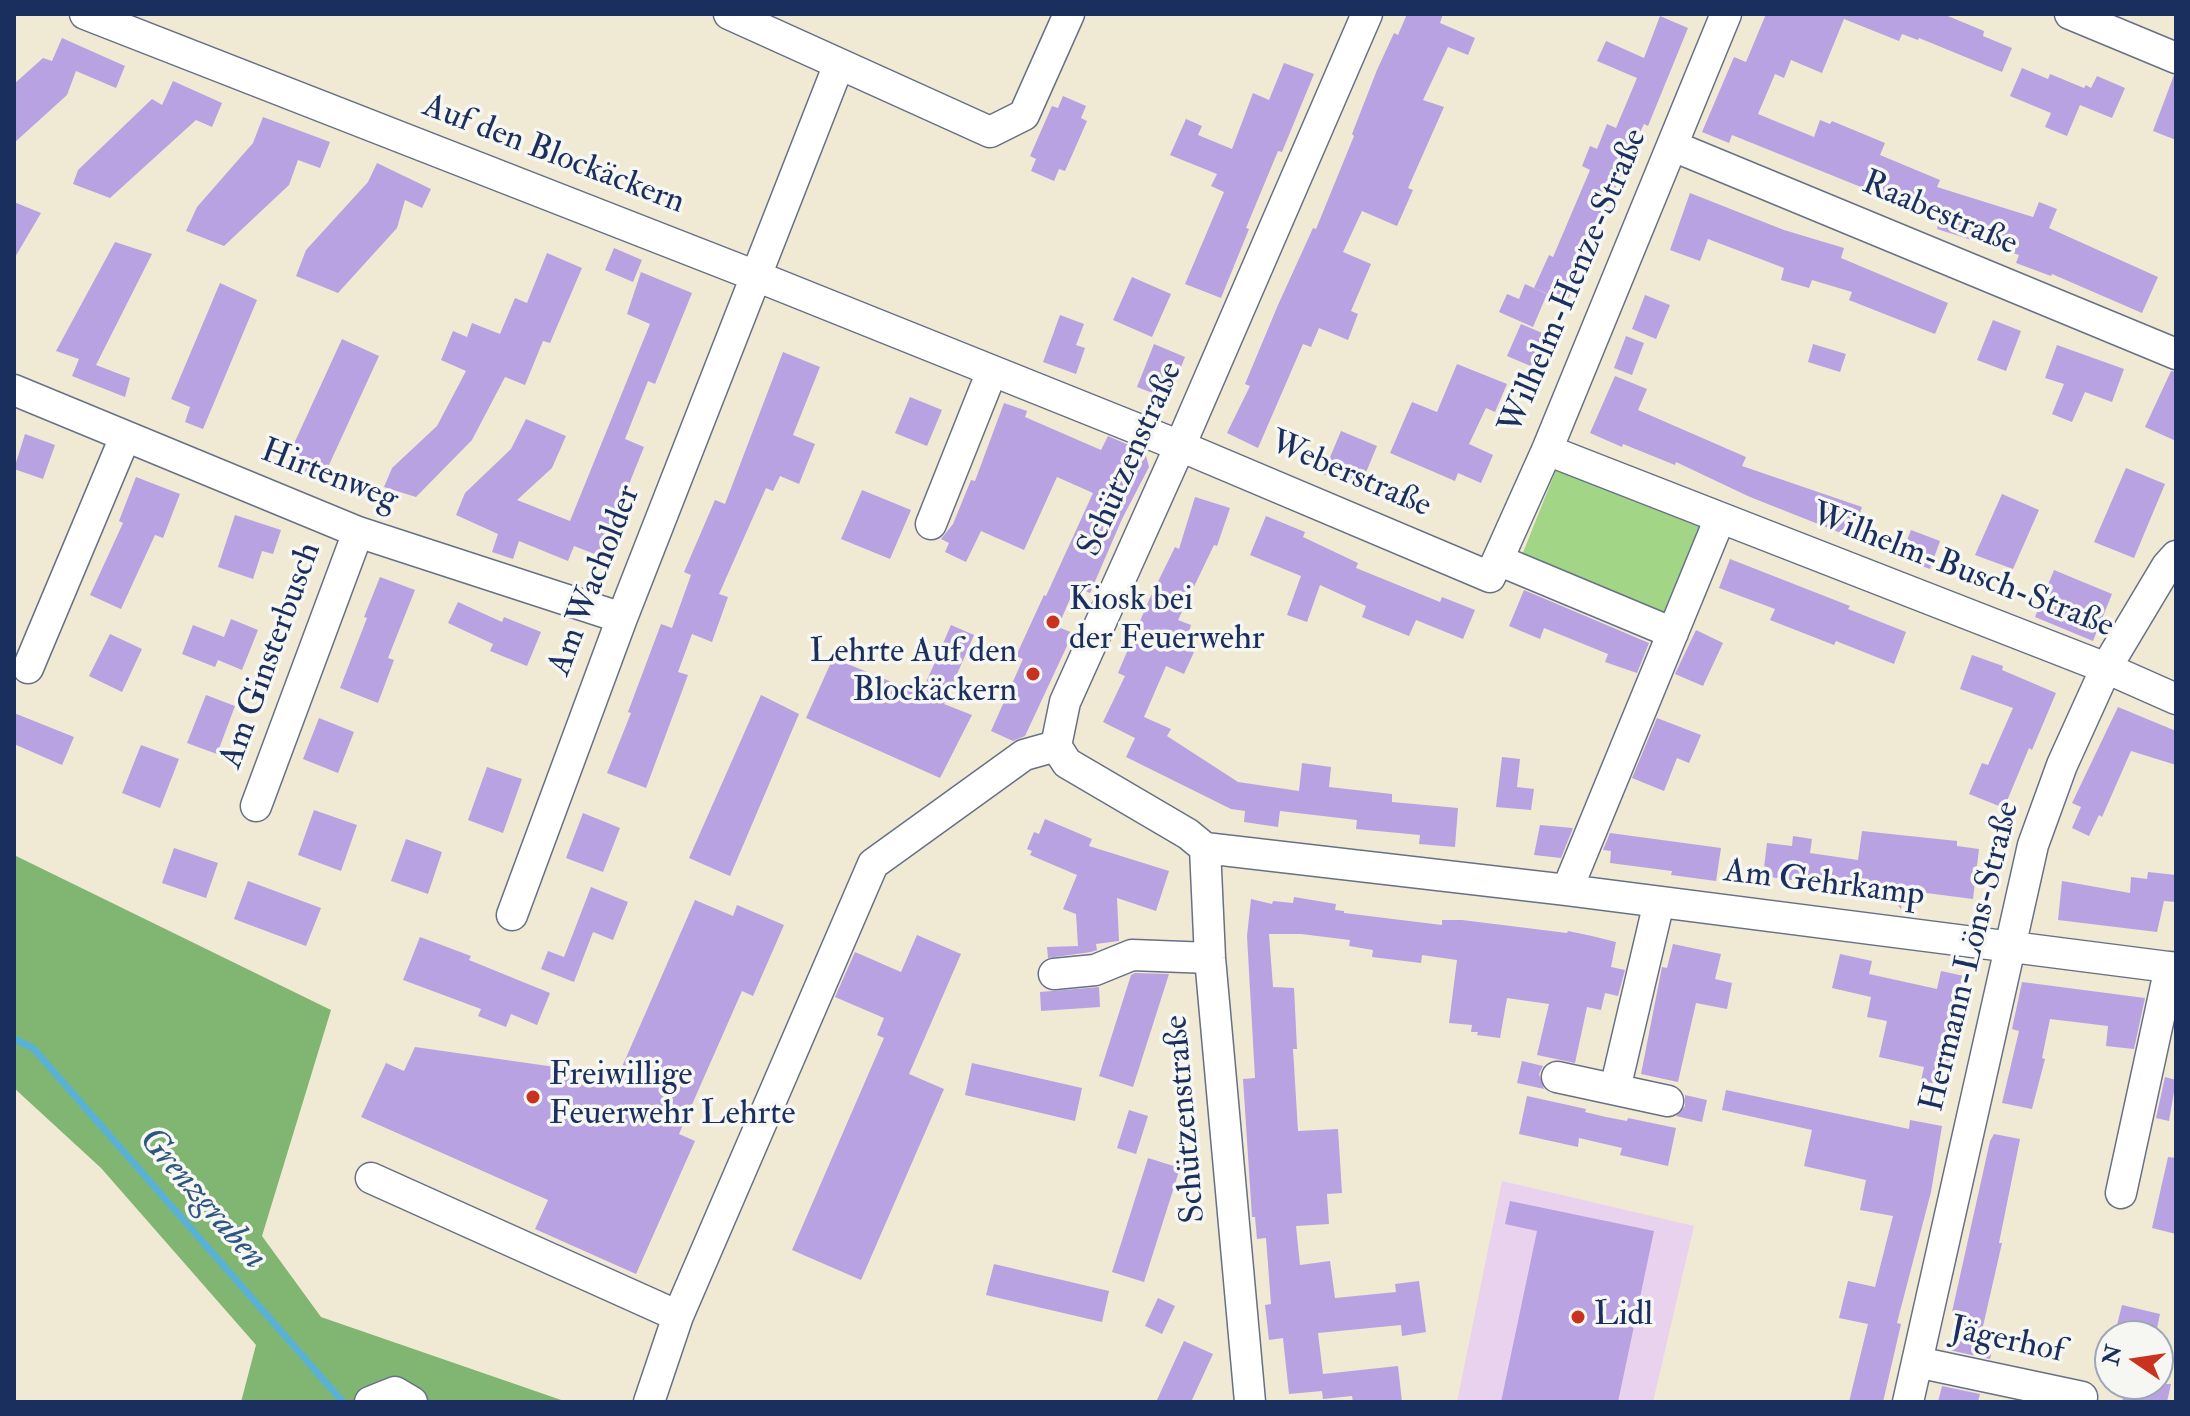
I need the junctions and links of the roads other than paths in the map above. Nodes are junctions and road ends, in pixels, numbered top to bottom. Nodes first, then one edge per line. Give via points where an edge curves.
1 (729, 14) edge
2 (1069, 14) edge
3 (1367, 14) edge
4 (1726, 14) edge
5 (2070, 14) edge
6 (101, 17) edge
7 (2176, 58) edge
8 (839, 64) junction
9 (1673, 146) junction
10 (756, 276) junction
11 (2176, 354) edge
12 (992, 371) junction
13 (14, 390) edge
14 (125, 437) junction
15 (1180, 446) junction
16 (1547, 450) junction
17 (1720, 518) junction
18 (931, 524) dead end
19 (358, 532) junction
20 (2176, 556) edge
21 (1494, 568) junction
22 (622, 618) junction
23 (1673, 633) junction
24 (28, 668) dead end
25 (2106, 668) junction
26 (2176, 699) edge
27 (1056, 746) junction
28 (256, 806) dead end
29 (1205, 848) junction
30 (1567, 890) junction
31 (1659, 902) junction
32 (512, 915) dead end
33 (2010, 947) junction
34 (1210, 958) junction
35 (2173, 967) edge
36 (1054, 974) dead end
37 (1557, 1077) dead end
38 (1615, 1089) junction
39 (1668, 1101) dead end
40 (371, 1178) dead end
41 (2121, 1193) dead end
42 (678, 1316) junction
43 (1917, 1362) junction
44 (2082, 1397) dead end
45 (370, 1402) edge
46 (412, 1402) edge
47 (649, 1402) edge
48 (1250, 1402) edge
49 (1908, 1402) edge

1 - 8 street
2 - 8 street via 1024,115 990,132
3 - 15 street, Schützenstraße
4 - 9 street, Wilhelm-Henze-Straße
5 - 7 street
6 - 10 street, Auf den Blockäckern
8 - 10 street, Am Wacholder
9 - 11 street, Raabestraße
9 - 16 street, Wilhelm-Henze-Straße
10 - 12 street, Auf den Blockäckern
10 - 22 street, Am Wacholder
12 - 15 street, Auf den Blockäckern
12 - 18 street
13 - 14 street, Hirtenweg
14 - 19 street, Hirtenweg
14 - 24 street
15 - 21 street, Weberstraße
15 - 27 street, Schützenstraße via 1065,702
16 - 17 street, Wilhelm-Busch-Straße
16 - 21 street, Wilhelm-Henze-Straße
17 - 23 street
17 - 25 street, Wilhelm-Busch-Straße
19 - 22 street, Hirtenweg
19 - 28 street, Am Ginsterbusch
20 - 25 street, Hermann-Löns-Straße
21 - 23 street, Weberstraße
22 - 32 street, Am Wacholder
23 - 30 street
25 - 26 street, Wilhelm-Busch-Straße
25 - 33 street, Hermann-Löns-Straße via 2033,845
27 - 29 street via 1067,763
27 - 42 street via 1024,755 873,864
29 - 30 street, Am Gehrkamp
29 - 34 street, Schützenstraße
30 - 31 street, Am Gehrkamp
31 - 33 street, Am Gehrkamp
31 - 38 street
33 - 35 street, Am Gehrkamp
33 - 43 street, Hermann-Löns-Straße
34 - 36 street via 1132,955 1095,970
34 - 48 street, Schützenstraße
35 - 41 street, Am Gehrkamp
37 - 38 street
38 - 39 street
40 - 42 street
42 - 47 street
43 - 44 street, Jägerhof
43 - 49 street, Hermann-Löns-Straße
45 - 46 street via 395,1392

